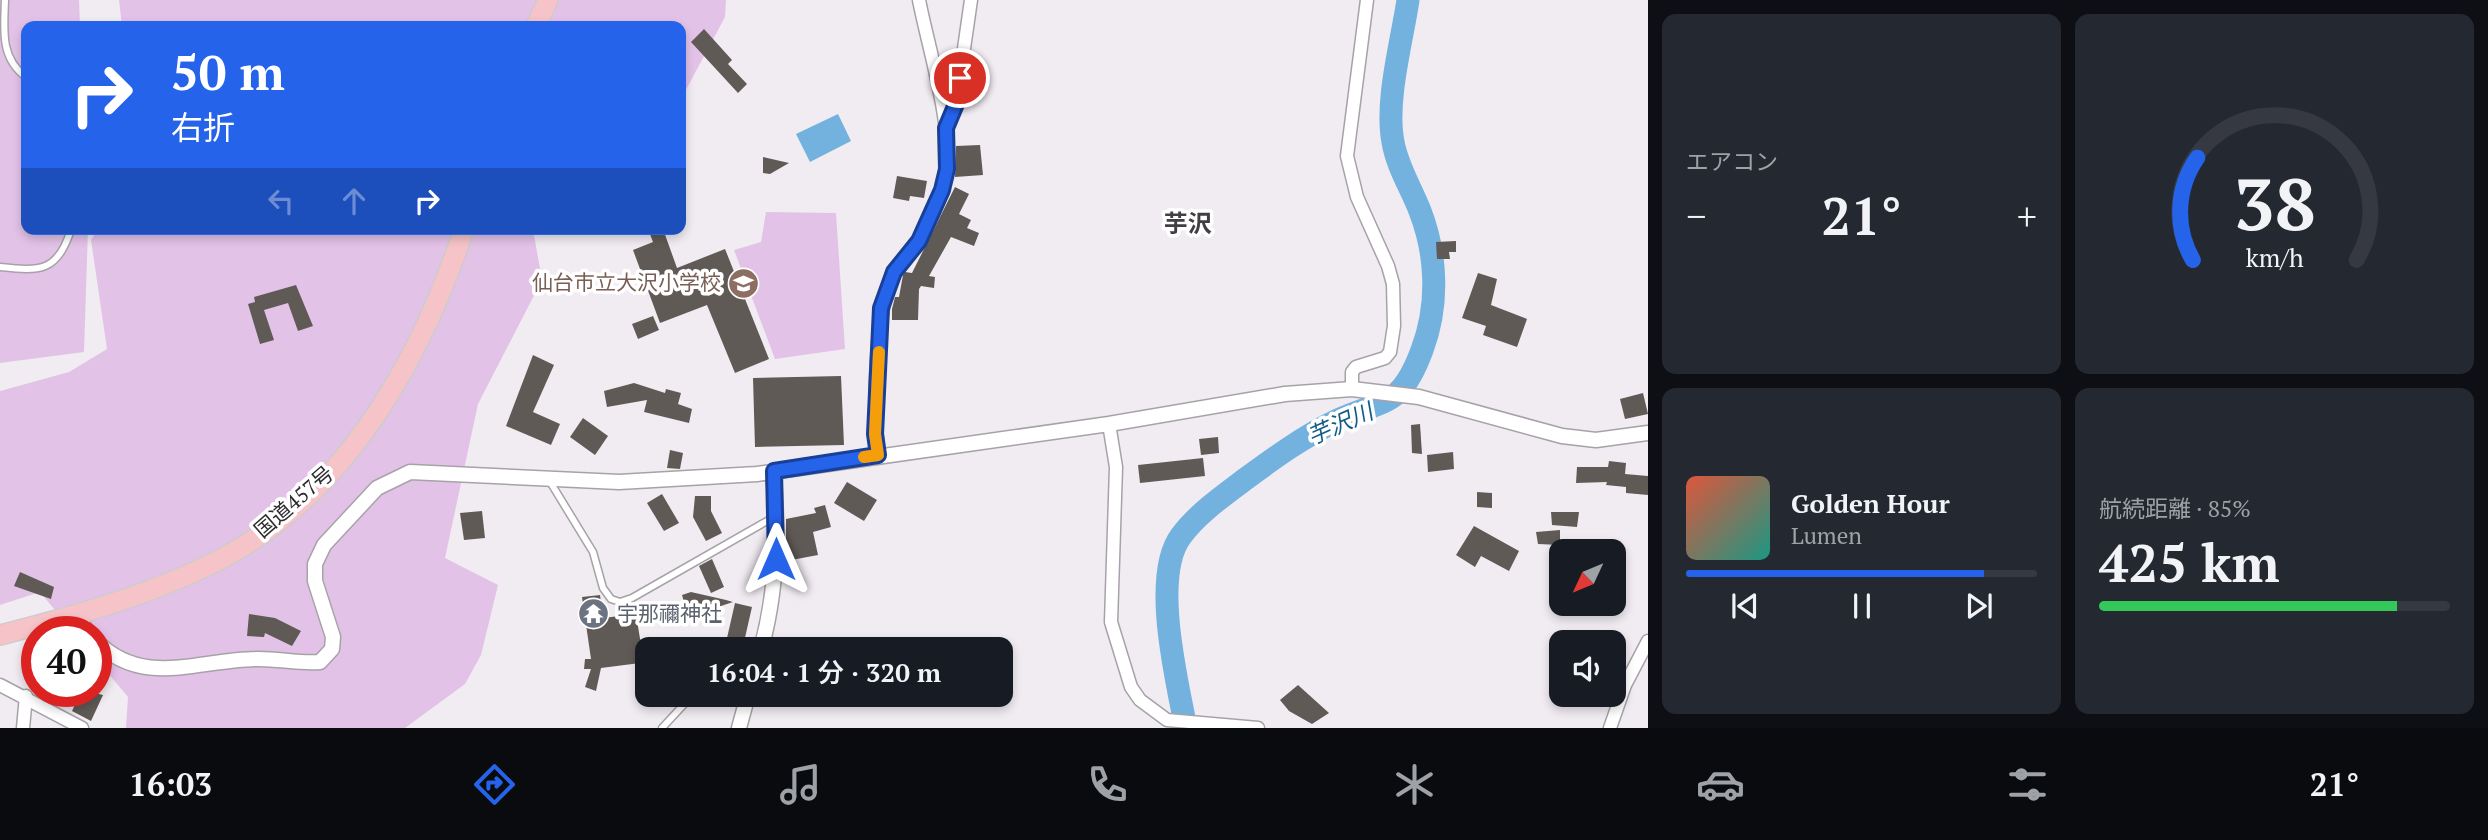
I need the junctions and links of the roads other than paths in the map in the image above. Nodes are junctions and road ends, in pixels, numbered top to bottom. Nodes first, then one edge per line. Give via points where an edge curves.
1 (5, 0) edge
2 (548, 0) edge
3 (919, 0) edge
4 (971, 0) edge
5 (1367, 0) edge
6 (538, 21) edge
7 (21, 73) edge
8 (946, 128) junction
9 (68, 235) edge
10 (462, 235) edge
11 (0, 267) edge
12 (1352, 389) junction
13 (1108, 424) junction
14 (1648, 433) edge
15 (878, 455) junction
16 (774, 471) junction
17 (549, 480) junction
18 (776, 516) junction
19 (76, 616) edge
20 (21, 630) edge
21 (0, 635) edge
22 (764, 637) edge
23 (1648, 641) edge
24 (112, 655) edge
25 (0, 685) edge
26 (21, 694) edge
27 (25, 707) edge
28 (45, 707) edge
29 (682, 707) edge
30 (745, 707) edge
31 (23, 728) edge
32 (82, 728) edge
33 (662, 728) edge
34 (739, 728) edge
35 (1258, 728) edge
36 (1610, 728) edge

1 - 7 lane via 5,53
2 - 6 highway
3 - 8 street
4 - 8 street via 956,104
5 - 12 street via 1347,156 1357,197 1388,266 1394,326 1390,352 1356,367
8 - 15 street via 947,169 942,190 919,241 894,272 881,308
9 - 11 lane via 58,258 40,270
10 - 19 highway, 国道457号 via 444,290 382,407 348,453 306,495 222,558 162,586
12 - 13 street via 1285,394
12 - 14 street via 1414,397 1562,436 1596,440
13 - 15 street
13 - 35 street via 1116,467 1111,622 1131,687 1152,710 1174,723
15 - 16 street
16 - 17 street via 619,482
16 - 18 street
17 - 18 lane via 593,552 603,588 620,602
17 - 24 street via 410,472 377,488 324,545 314,564 333,637 332,649 320,662 257,659 142,669
18 - 22 street via 773,598
20 - 21 highway, 国道457号
23 - 36 street
25 - 26 street
27 - 31 street
28 - 32 street
29 - 33 lane
30 - 34 street

